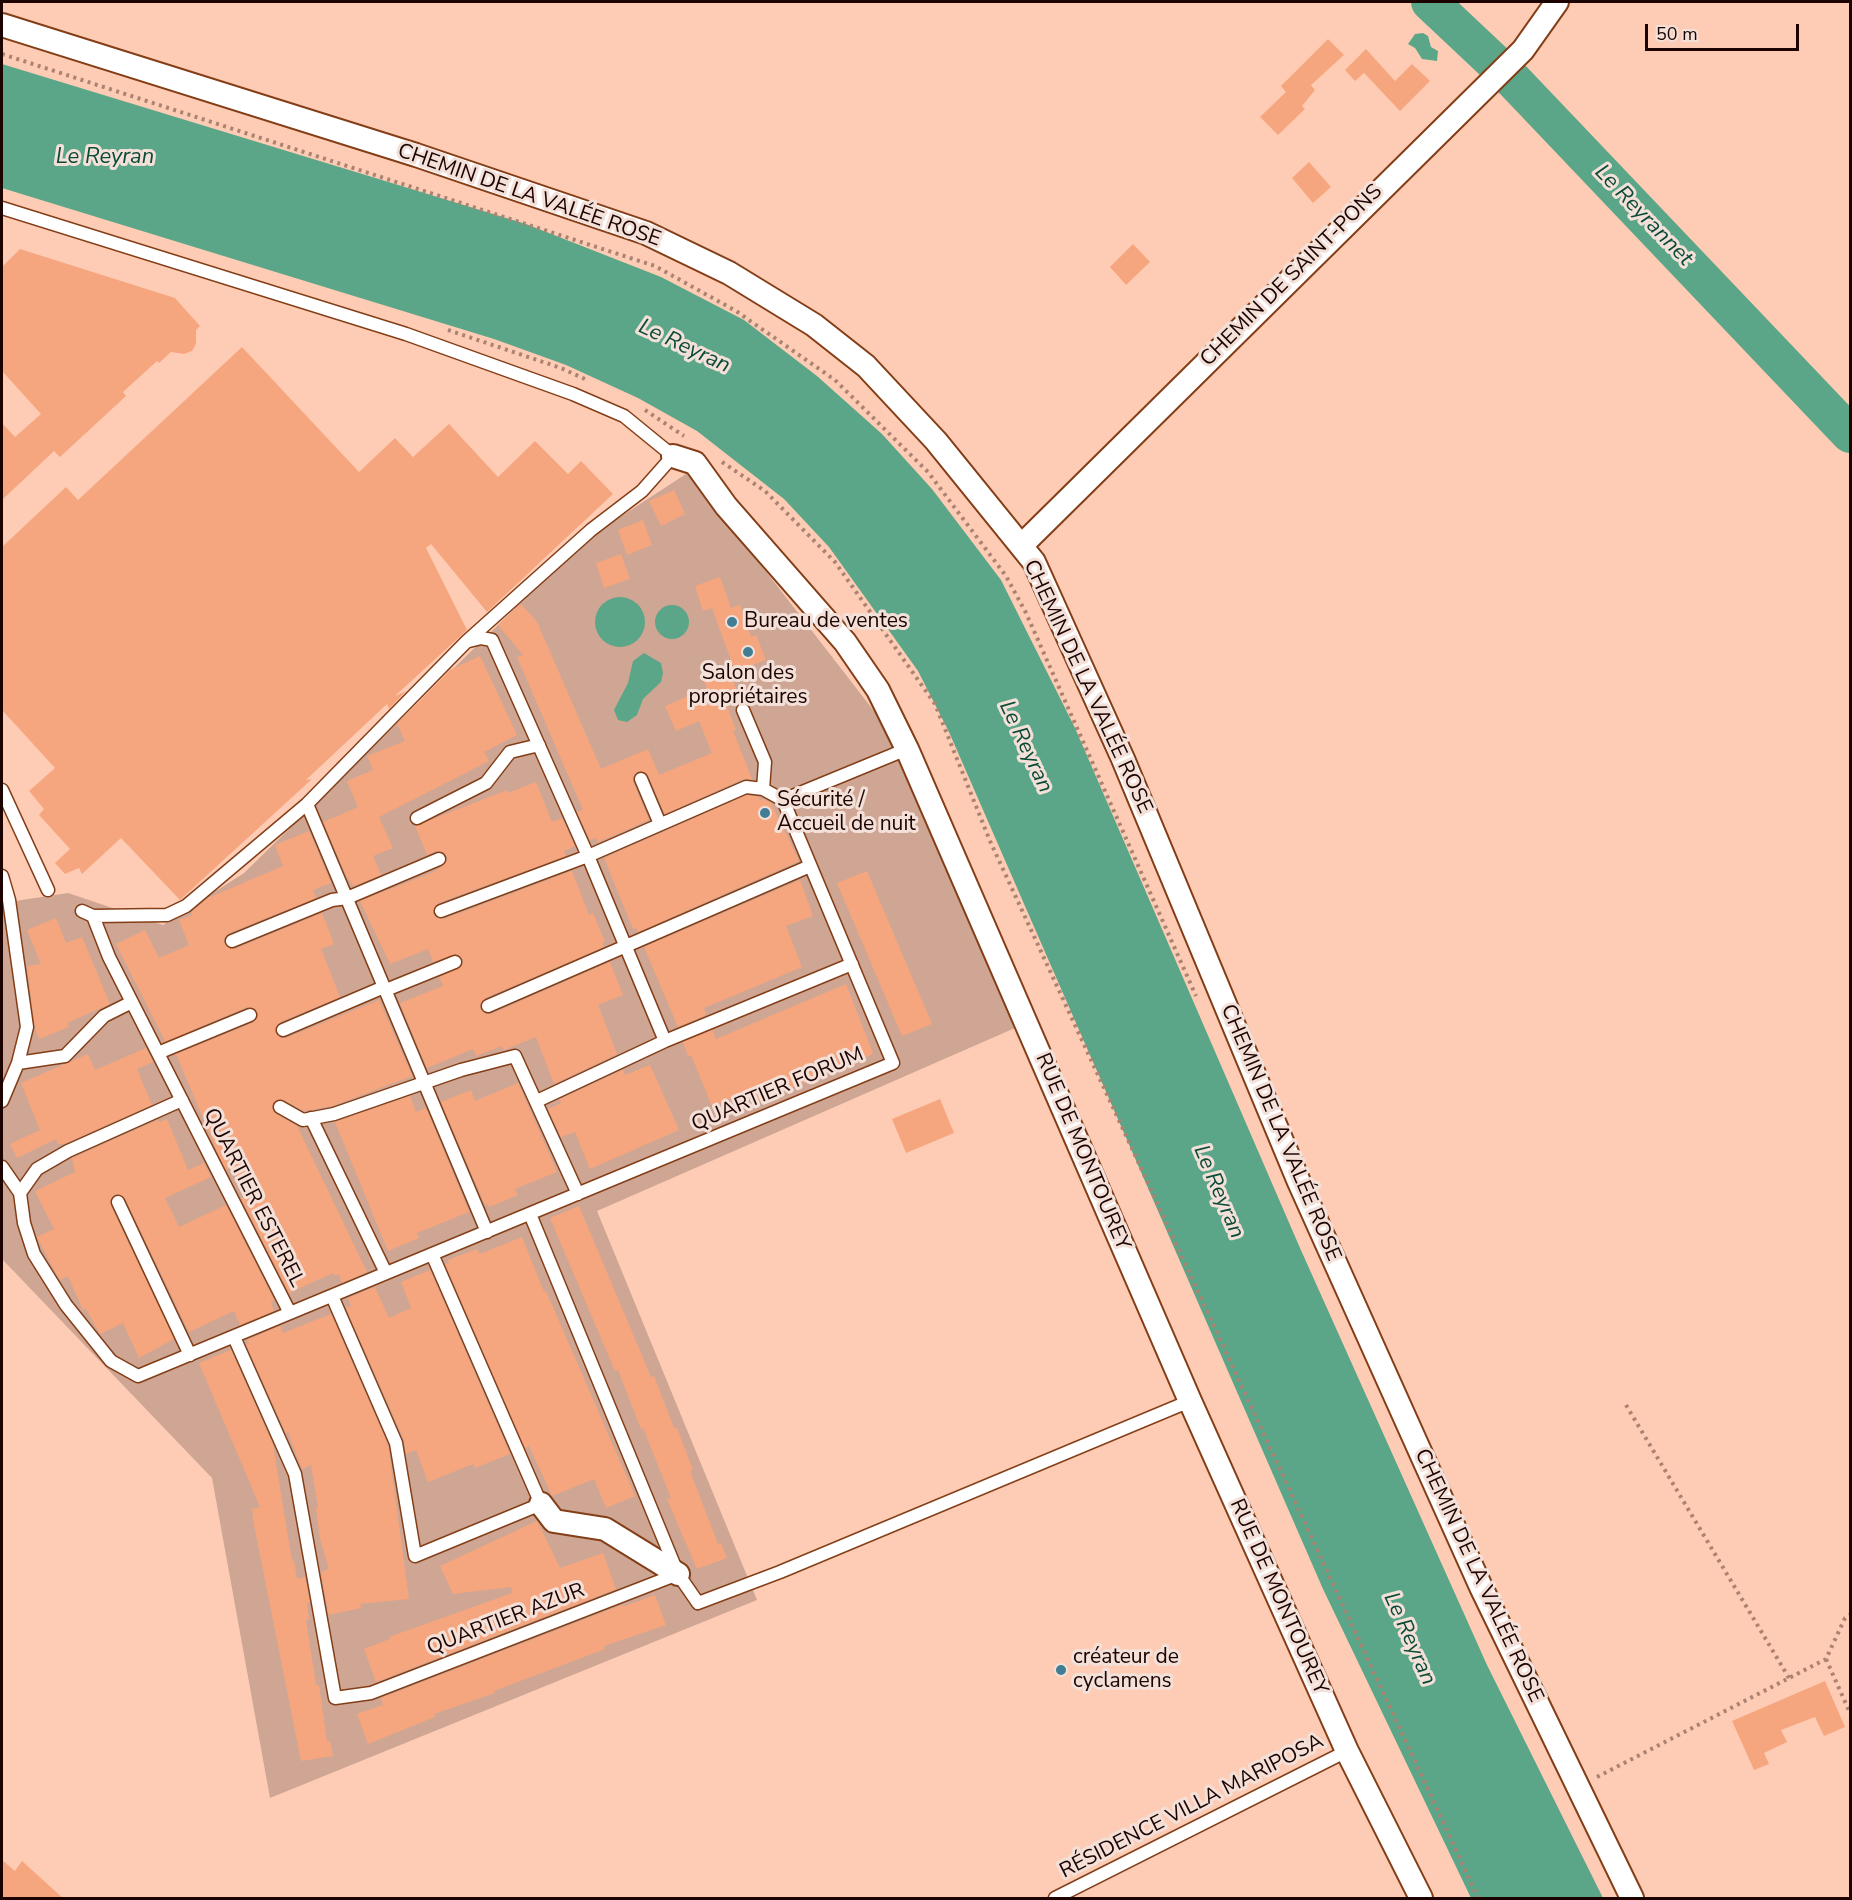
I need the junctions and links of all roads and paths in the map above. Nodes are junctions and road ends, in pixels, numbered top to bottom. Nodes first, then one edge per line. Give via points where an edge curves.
1 (1557, 2) edge
2 (2, 25) edge
3 (2, 54) edge
4 (2, 207) edge
5 (438, 327) dead end
6 (592, 383) dead end
7 (643, 409) dead end
8 (690, 440) dead end
9 (673, 456) junction
10 (718, 459) dead end
11 (1021, 546) junction
12 (467, 641) junction
13 (743, 710) dead end
14 (539, 745) junction
15 (907, 749) junction
16 (641, 779) dead end
17 (763, 789) junction
18 (2, 790) edge
19 (783, 800) junction
20 (307, 804) junction
21 (417, 818) dead end
22 (660, 824) junction
23 (588, 856) junction
24 (439, 860) dead end
25 (810, 866) junction
26 (2, 876) edge
27 (48, 890) dead end
28 (347, 898) junction
29 (441, 911) dead end
30 (232, 941) dead end
31 (624, 948) junction
32 (454, 962) dead end
33 (852, 963) junction
34 (385, 989) junction
35 (132, 1002) junction
36 (1200, 1004) dead end
37 (488, 1006) dead end
38 (250, 1015) dead end
39 (283, 1030) dead end
40 (664, 1041) junction
41 (158, 1053) junction
42 (18, 1063) junction
43 (424, 1084) junction
44 (182, 1100) junction
45 (2, 1101) edge
46 (537, 1101) junction
47 (280, 1107) dead end
48 (311, 1118) junction
49 (2, 1167) edge
50 (20, 1193) junction
51 (578, 1194) junction
52 (118, 1202) dead end
53 (530, 1214) junction
54 (487, 1232) junction
55 (432, 1254) junction
56 (386, 1274) junction
57 (332, 1296) junction
58 (290, 1313) junction
59 (234, 1337) junction
60 (190, 1355) junction
61 (1190, 1401) junction
62 (1626, 1406) dead end
63 (541, 1504) junction
64 (678, 1574) junction
65 (1851, 1615) edge
66 (1826, 1659) junction
67 (1789, 1678) junction
68 (1851, 1713) edge
69 (1347, 1751) junction
70 (1578, 1787) junction
71 (1055, 1899) edge
72 (1421, 1899) edge
73 (1478, 1899) edge
74 (1632, 1899) edge

1 - 11 street, CHEMIN DE SAINT-PONS via 1523,50
2 - 11 street, CHEMIN DE LA VALÉE ROSE via 416,155 646,233 729,273 814,326 866,366 936,441
3 - 36 path via 655,266 736,311 835,380 928,472 1006,576
4 - 9 lane via 406,334 573,394 624,416
5 - 6 path via 561,368
7 - 8 path
9 - 12 lane via 642,491 591,530
9 - 15 street, RUE DE MONTOUREY via 695,463 726,506 845,642 878,690
10 - 73 path via 765,491 835,562 935,704 990,842
11 - 70 street, CHEMIN DE LA VALÉE ROSE via 1034,562 1123,759 1299,1182 1481,1587
12 - 14 lane via 492,640
12 - 20 lane, QUARTIER ESTEREL
13 - 17 lane via 765,762
14 - 21 lane via 510,752 486,783
14 - 23 lane
15 - 19 lane
15 - 61 street, RUE DE MONTOUREY
16 - 22 lane
17 - 19 lane
17 - 22 lane via 746,787
18 - 27 lane
19 - 25 lane, QUARTIER FORUM
20 - 28 lane
20 - 35 lane, QUARTIER ESTEREL via 186,906 167,915 87,913
22 - 23 lane
23 - 29 lane
23 - 31 lane
24 - 28 lane
25 - 31 lane
25 - 33 lane, QUARTIER FORUM
26 - 42 lane via 27,1027
28 - 30 lane via 332,900
28 - 34 lane
31 - 37 lane
31 - 40 lane
32 - 34 lane
33 - 40 lane
33 - 51 lane, QUARTIER FORUM via 893,1063
34 - 39 lane
34 - 43 lane
35 - 41 lane, QUARTIER ESTEREL
35 - 42 lane via 104,1016 65,1056
38 - 41 lane
40 - 46 lane
41 - 44 lane, QUARTIER ESTEREL
42 - 45 lane
43 - 46 lane via 515,1056
43 - 48 lane
43 - 54 lane
44 - 50 lane, QUARTIER ESTEREL via 47,1163 37,1169
44 - 58 lane, QUARTIER ESTEREL
46 - 51 lane
47 - 48 lane via 303,1120
48 - 56 lane
49 - 50 lane, QUARTIER ESTEREL
50 - 60 lane, QUARTIER ESTEREL via 34,1254 61,1297 111,1361 138,1376
51 - 53 lane, QUARTIER ESTEREL
52 - 60 lane
53 - 54 lane, QUARTIER ESTEREL
53 - 64 lane
54 - 55 lane, QUARTIER ESTEREL
55 - 56 lane, QUARTIER ESTEREL
55 - 63 lane
56 - 57 lane, QUARTIER ESTEREL
57 - 58 lane, QUARTIER ESTEREL
57 - 63 lane via 396,1443 415,1556
58 - 59 lane, QUARTIER ESTEREL
59 - 60 lane, QUARTIER ESTEREL
59 - 64 lane, QUARTIER AZUR via 295,1474 335,1698 371,1693
61 - 64 lane via 698,1603
61 - 69 street, RUE DE MONTOUREY
62 - 67 path
63 - 64 street via 554,1521 605,1529
65 - 66 path via 1845,1618
66 - 67 path
66 - 68 path
67 - 70 path
69 - 71 lane, RÉSIDENCE VILLA MARIPOSA
69 - 72 street, RUE DE MONTOUREY
70 - 74 street, CHEMIN DE LA VALÉE ROSE

